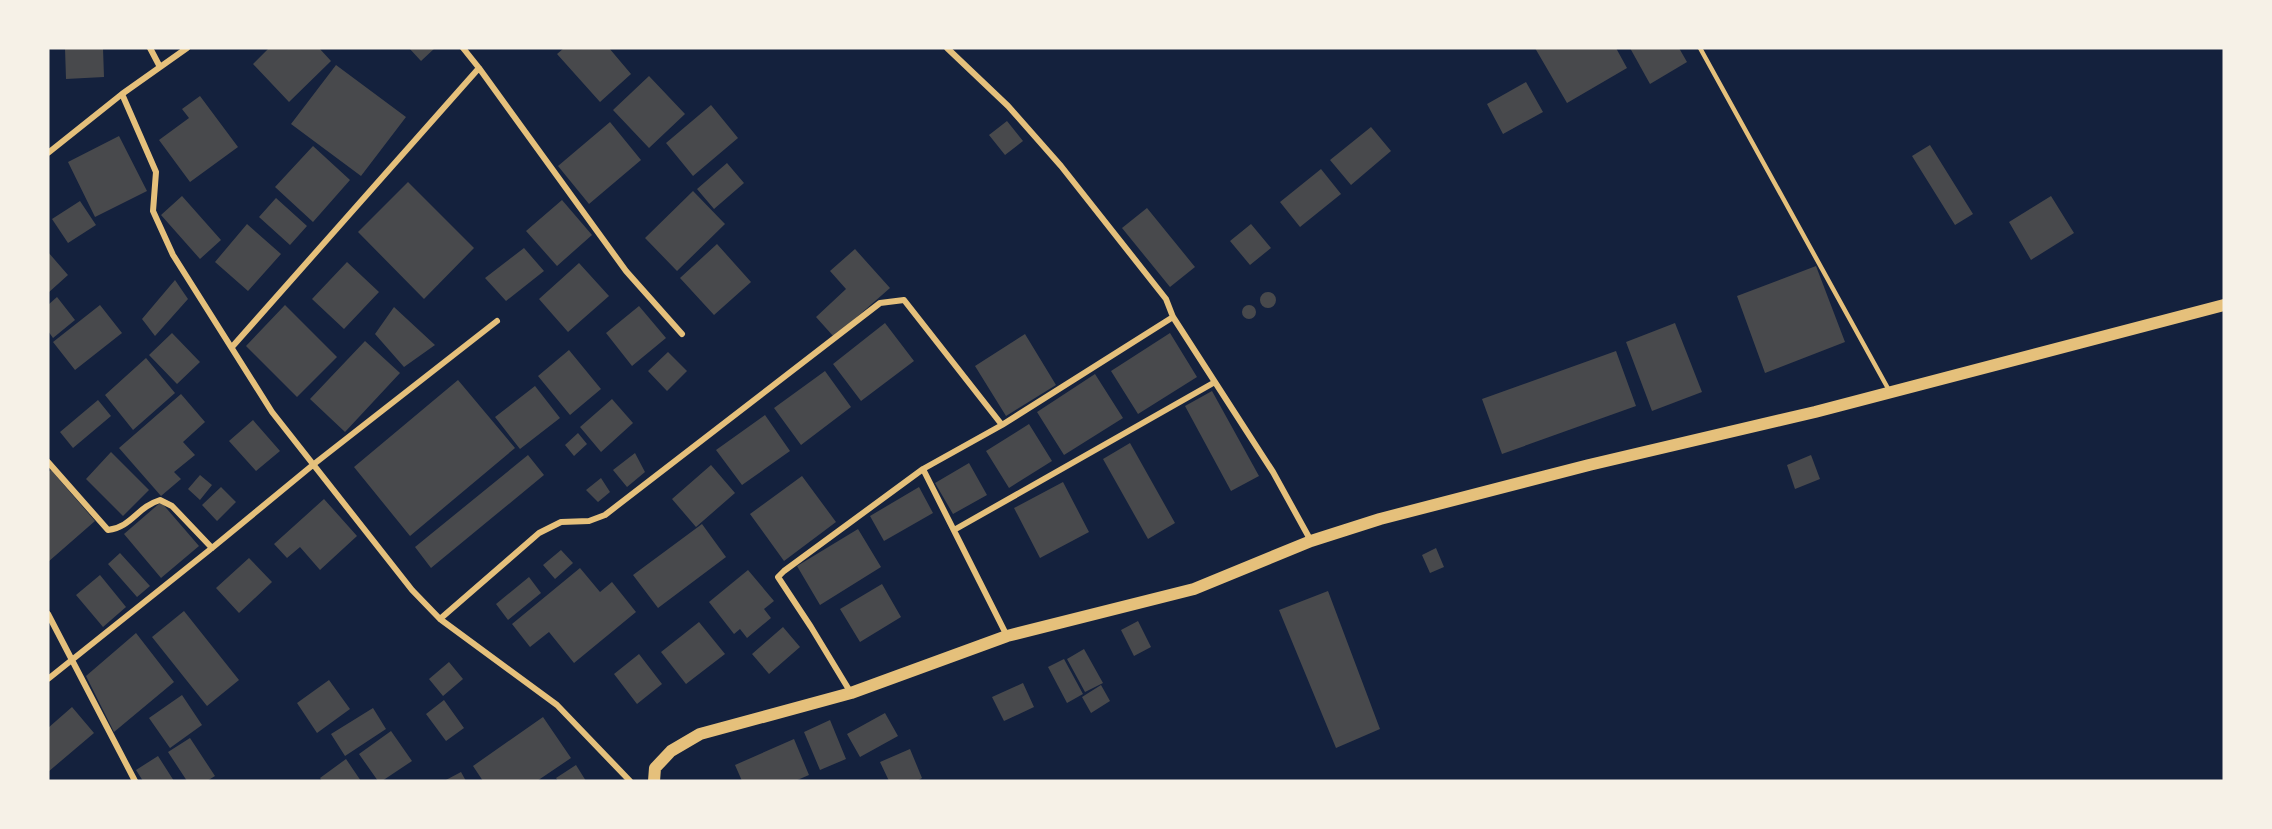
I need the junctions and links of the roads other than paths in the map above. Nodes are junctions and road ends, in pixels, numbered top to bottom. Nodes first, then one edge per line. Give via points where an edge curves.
1 (150, 48) edge
2 (187, 48) edge
3 (463, 48) edge
4 (947, 48) edge
5 (1700, 48) edge
6 (160, 67) junction
7 (479, 68) junction
8 (122, 94) junction
9 (48, 153) edge
10 (2224, 305) edge
11 (1173, 317) junction
12 (497, 321) dead end
13 (682, 334) dead end
14 (232, 347) junction
15 (1215, 382) junction
16 (1890, 392) junction
17 (1002, 425) junction
18 (48, 462) edge
19 (314, 464) junction
20 (923, 469) junction
21 (954, 530) junction
22 (1311, 541) junction
23 (213, 548) junction
24 (48, 614) edge
25 (440, 620) junction
26 (1007, 636) junction
27 (71, 661) junction
28 (48, 680) edge
29 (851, 693) junction
30 (135, 781) edge
31 (630, 781) edge
32 (654, 781) edge

1 - 6 street
2 - 6 street
3 - 7 street
4 - 11 street via 1008,106 1061,166 1166,299
5 - 16 lane
6 - 8 street
7 - 13 street via 626,271
7 - 14 street
8 - 9 street
8 - 14 street via 156,172 153,211 173,255
10 - 16 main road
11 - 15 street
11 - 17 street
12 - 19 street
14 - 19 street via 272,412
15 - 21 street
15 - 22 street via 1273,472
16 - 22 main road via 1588,465
17 - 20 street
17 - 25 street via 904,300 880,303 605,515 589,521 561,522 539,533
18 - 23 street via 108,530 122,528 147,504 160,500 172,506
19 - 23 street
19 - 25 street
20 - 21 street
20 - 29 street via 778,577
21 - 26 street
22 - 26 main road via 1194,588
23 - 27 street
24 - 27 street
25 - 31 street via 557,705
26 - 29 main road
27 - 28 street
27 - 30 street
29 - 32 main road via 700,734 671,751 655,768

